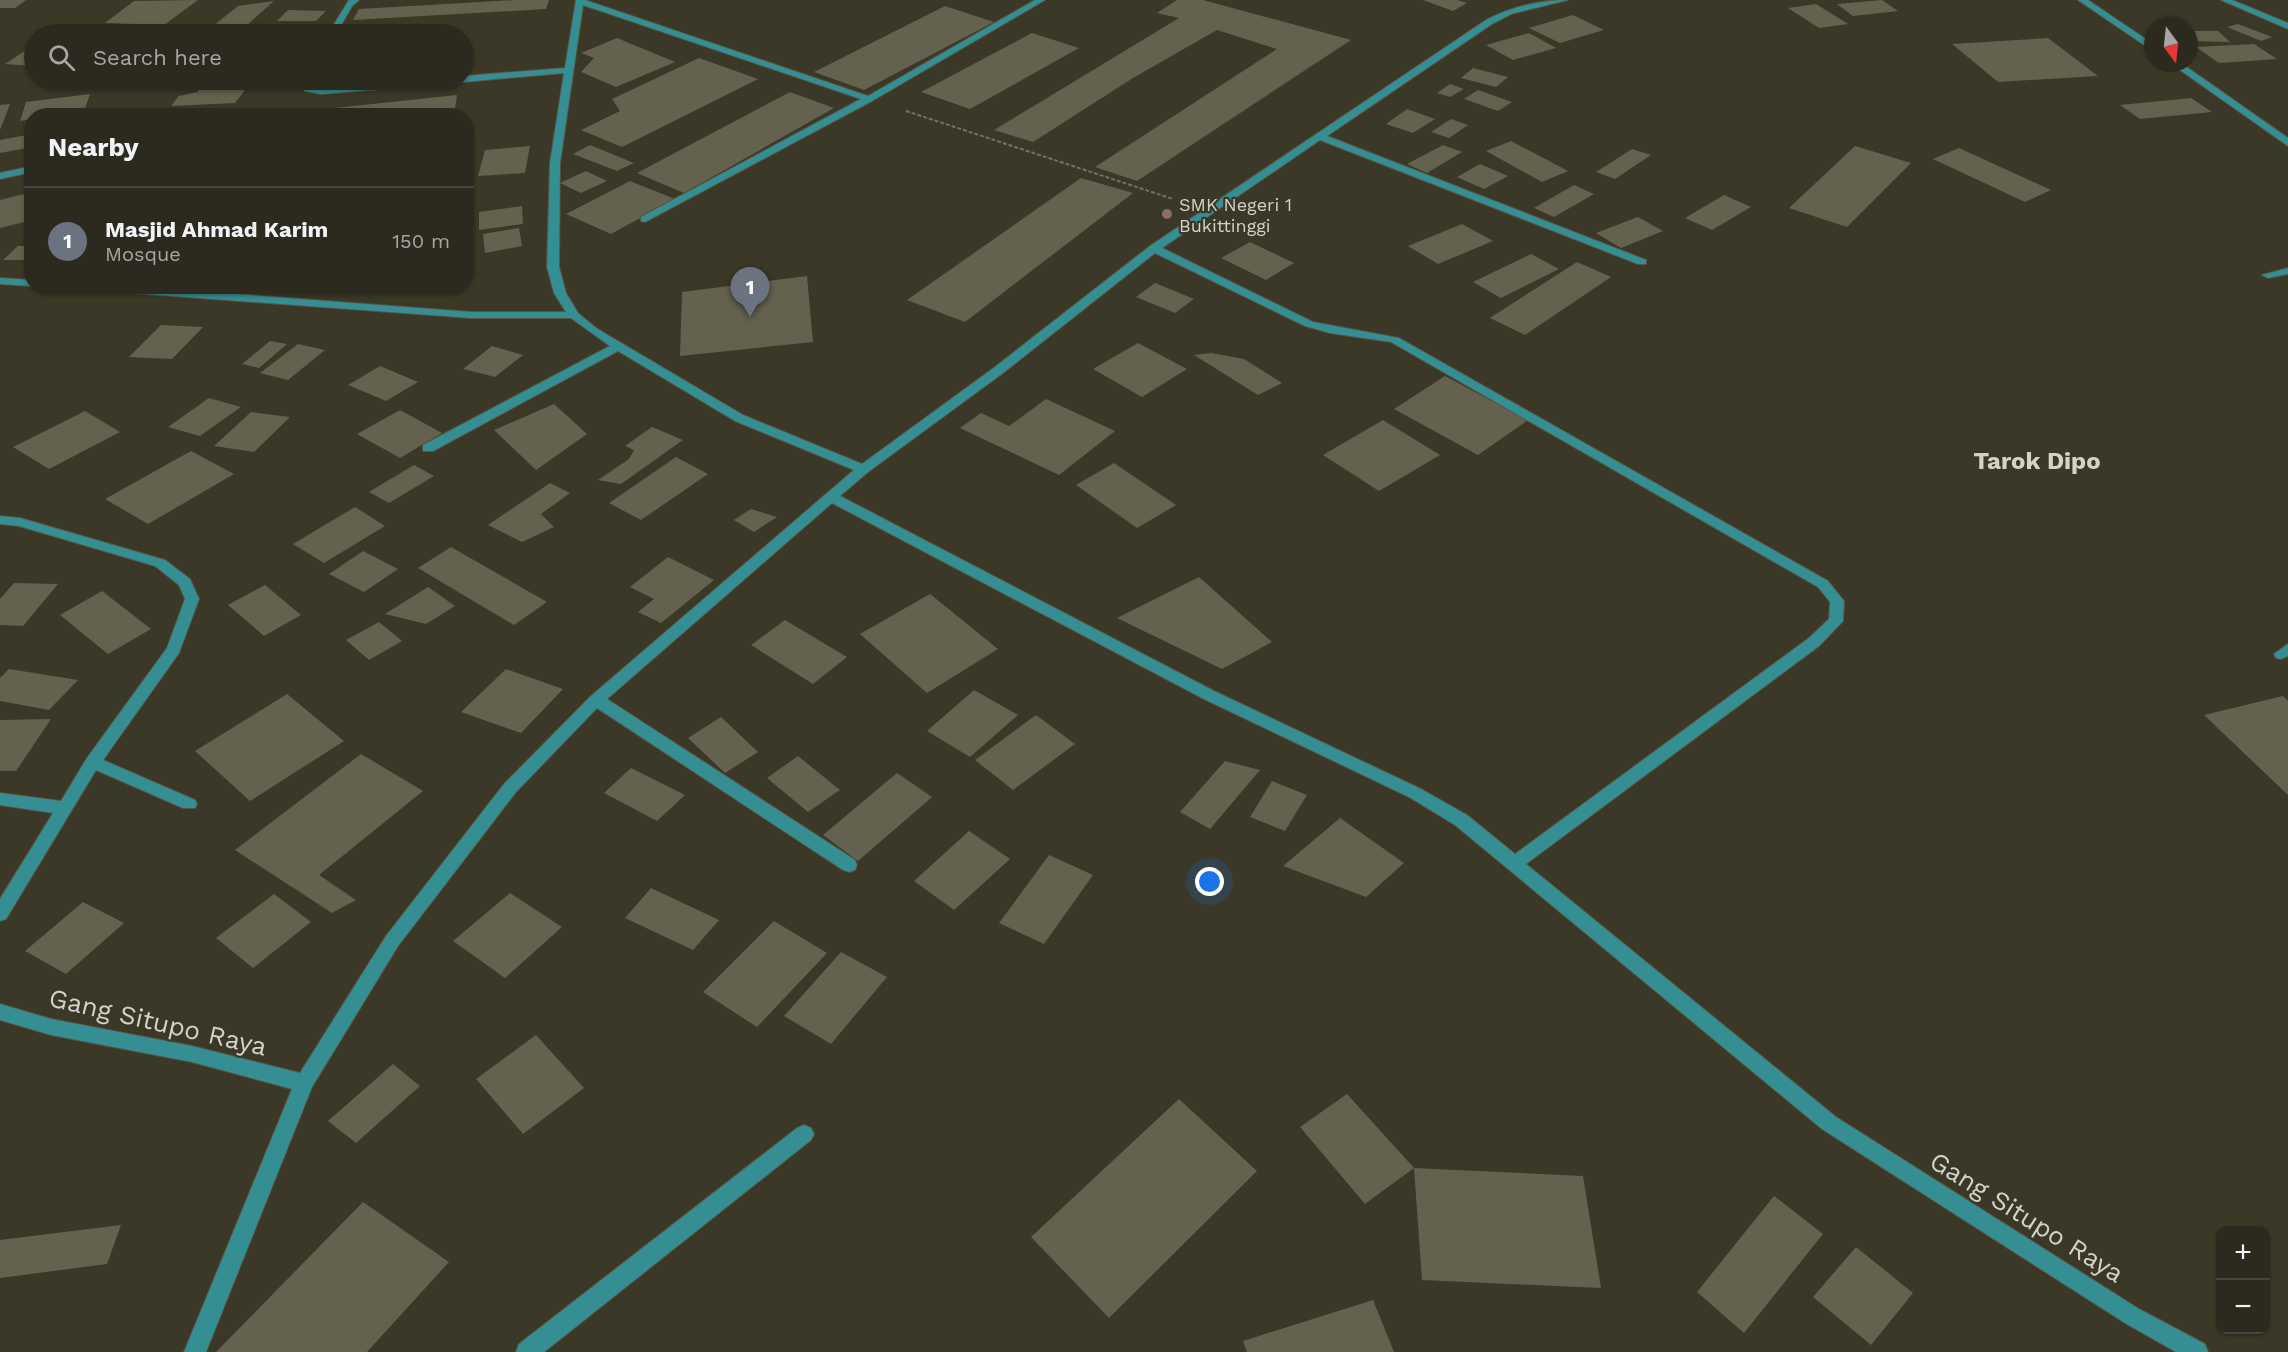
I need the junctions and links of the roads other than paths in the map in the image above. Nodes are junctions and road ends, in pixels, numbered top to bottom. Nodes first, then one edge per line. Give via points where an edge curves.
1 (355, 0) edge
2 (1041, 0) edge
3 (1564, 0) edge
4 (2082, 0) edge
5 (2225, 0) edge
6 (580, 1) edge
7 (338, 24) edge
8 (2288, 26) edge
9 (2144, 42) edge
10 (570, 70) junction
11 (2188, 72) edge
12 (474, 78) edge
13 (314, 90) edge
14 (333, 90) edge
15 (869, 99) junction
16 (1318, 136) junction
17 (2288, 143) edge
18 (24, 171) edge
19 (0, 176) edge
20 (645, 219) dead end
21 (1154, 249) junction
22 (1642, 262) dead end
23 (2288, 271) edge
24 (2268, 275) dead end
25 (0, 281) edge
26 (24, 282) edge
27 (186, 294) edge
28 (574, 315) junction
29 (618, 346) junction
30 (428, 448) dead end
31 (863, 469) junction
32 (830, 496) junction
33 (0, 520) edge
34 (596, 700) junction
35 (93, 762) junction
36 (0, 799) edge
37 (189, 804) dead end
38 (64, 808) junction
39 (1515, 864) junction
40 (849, 865) dead end
41 (0, 914) edge
42 (0, 1012) edge
43 (304, 1083) junction
44 (804, 1134) dead end
45 (195, 1352) edge
46 (527, 1352) edge
47 (2198, 1352) edge

1 - 7 street
2 - 15 street
3 - 16 street via 1508,12 1489,22
4 - 9 street
5 - 8 street
6 - 10 street
6 - 15 street
10 - 12 street
10 - 28 street via 555,163 553,267 560,293
11 - 17 street
13 - 14 street
15 - 20 street
16 - 21 street
16 - 22 street
18 - 19 street
21 - 31 street via 999,370
21 - 39 street via 1309,324 1380,334 1395,340 1823,584 1837,602 1836,621 1814,642
23 - 24 street
25 - 26 street
27 - 28 street via 471,315
28 - 29 street
29 - 30 street
29 - 31 street via 739,418
31 - 32 street
32 - 34 street
32 - 39 street, Gang Situpo Raya via 1209,695 1415,793 1461,820
33 - 35 street via 20,522 160,563 185,582 192,599 174,649
34 - 40 street
34 - 43 street via 510,788 461,848 392,941
35 - 37 street
35 - 38 street
36 - 38 street
38 - 41 street
39 - 47 street, Gang Situpo Raya via 1829,1123 2132,1316
42 - 43 street, Gang Situpo Raya via 51,1027 192,1054
43 - 45 street
44 - 46 street

